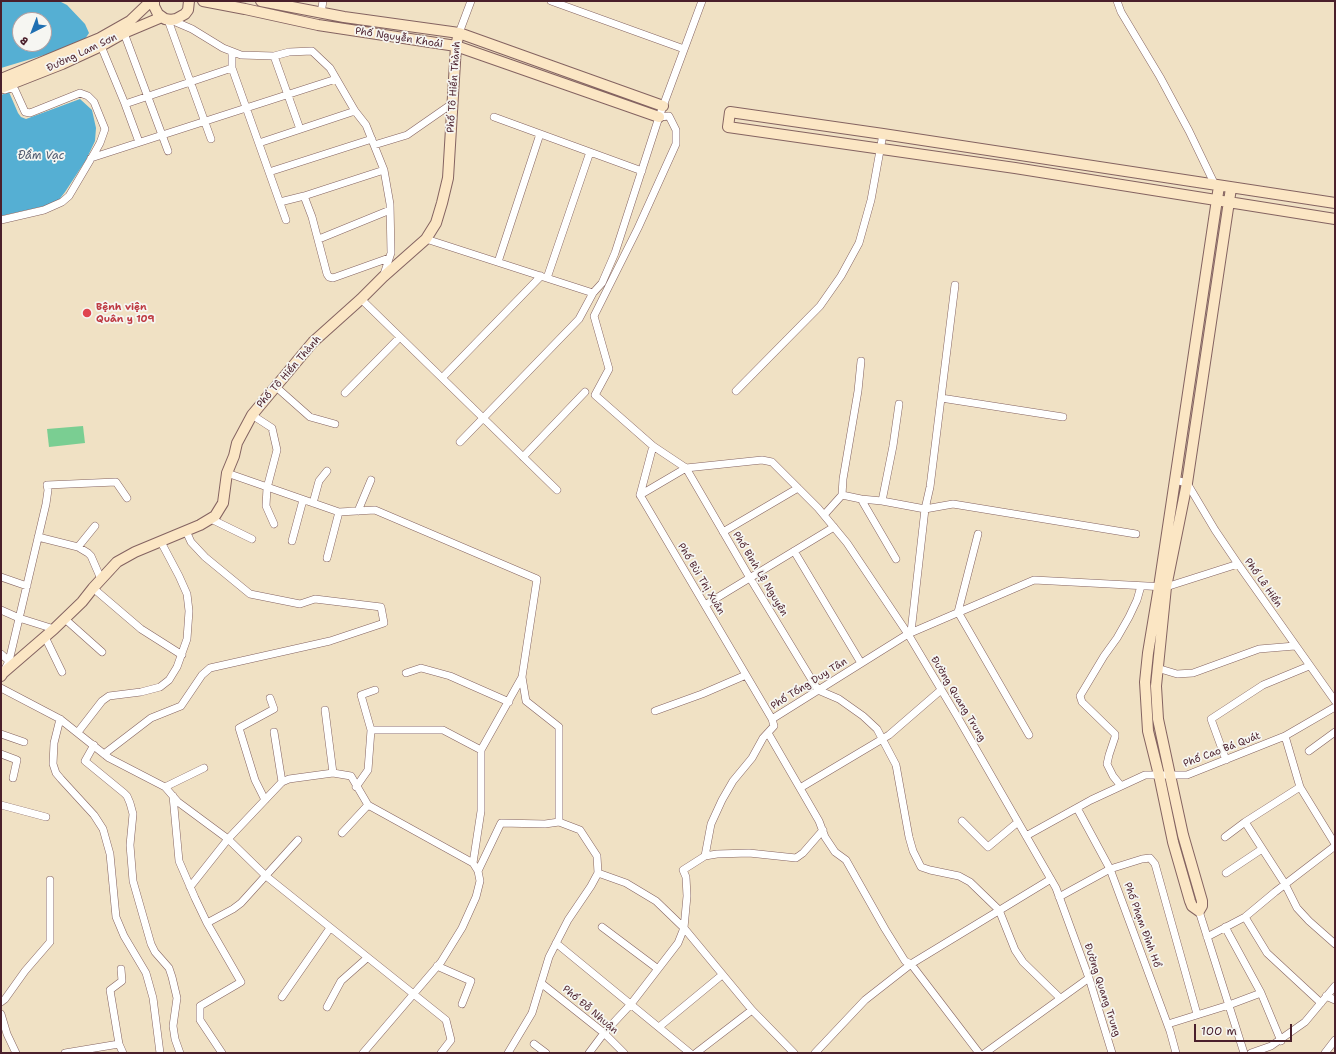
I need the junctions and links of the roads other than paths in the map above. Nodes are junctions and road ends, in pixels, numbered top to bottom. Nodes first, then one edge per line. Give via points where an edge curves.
1 (150, 1) edge
2 (154, 1) edge
3 (203, 1) edge
4 (261, 1) edge
5 (323, 1) edge
6 (471, 1) edge
7 (551, 1) edge
8 (702, 1) edge
9 (1117, 1) edge
10 (192, 2) edge
11 (321, 13) junction
12 (167, 19) junction
13 (124, 33) junction
14 (459, 34) junction
15 (102, 46) junction
16 (456, 46) junction
17 (684, 49) junction
18 (232, 52) junction
19 (274, 56) junction
20 (232, 68) junction
21 (1, 79) edge
22 (336, 79) junction
23 (191, 82) junction
24 (1, 88) edge
25 (1, 92) edge
26 (289, 94) junction
27 (147, 96) junction
28 (453, 103) junction
29 (125, 104) junction
30 (663, 106) junction
31 (247, 108) junction
32 (355, 111) junction
33 (664, 116) junction
34 (494, 117) dead end
35 (205, 121) junction
36 (300, 129) junction
37 (540, 134) junction
38 (883, 134) junction
39 (162, 135) junction
40 (210, 139) dead end
41 (139, 142) junction
42 (373, 142) junction
43 (259, 143) junction
44 (880, 149) junction
45 (168, 151) dead end
46 (590, 152) junction
47 (91, 158) junction
48 (384, 170) junction
49 (642, 171) junction
50 (270, 172) junction
51 (1217, 185) junction
52 (1231, 188) junction
53 (304, 196) junction
54 (1217, 201) junction
55 (280, 202) junction
56 (1228, 203) junction
57 (1335, 203) edge
58 (390, 210) junction
59 (1335, 219) edge
60 (1, 220) edge
61 (286, 220) dead end
62 (426, 238) junction
63 (319, 239) junction
64 (389, 258) junction
65 (498, 262) junction
66 (383, 277) junction
67 (544, 277) junction
68 (955, 285) dead end
69 (593, 293) junction
70 (361, 299) junction
71 (400, 337) junction
72 (861, 361) dead end
73 (442, 378) junction
74 (275, 386) junction
75 (736, 391) dead end
76 (585, 392) dead end
77 (345, 393) dead end
78 (941, 398) junction
79 (899, 404) dead end
80 (252, 415) junction
81 (1063, 417) dead end
82 (483, 418) junction
83 (335, 424) dead end
84 (460, 442) dead end
85 (653, 446) junction
86 (523, 456) junction
87 (686, 468) junction
88 (327, 471) dead end
89 (227, 473) junction
90 (371, 480) dead end
91 (1175, 480) junction
92 (1187, 482) junction
93 (267, 488) junction
94 (798, 488) junction
95 (557, 490) dead end
96 (640, 495) junction
97 (842, 495) junction
98 (128, 498) dead end
99 (861, 499) junction
100 (303, 500) junction
101 (882, 501) junction
102 (313, 503) junction
103 (925, 509) junction
104 (358, 511) junction
105 (339, 512) junction
106 (824, 515) junction
107 (211, 519) junction
108 (274, 524) dead end
109 (95, 526) dead end
110 (834, 527) junction
111 (186, 531) junction
112 (723, 532) junction
113 (978, 534) dead end
114 (1136, 534) dead end
115 (38, 537) junction
116 (252, 539) dead end
117 (292, 541) dead end
118 (161, 542) junction
119 (78, 547) junction
120 (794, 551) junction
121 (327, 558) dead end
122 (896, 559) dead end
123 (1238, 564) junction
124 (1, 577) edge
125 (750, 578) junction
126 (101, 579) junction
127 (27, 586) junction
128 (1141, 586) junction
129 (1163, 587) junction
130 (93, 588) junction
131 (705, 605) junction
132 (1, 610) edge
133 (958, 612) junction
134 (19, 618) junction
135 (65, 619) junction
136 (54, 630) junction
137 (909, 633) junction
138 (45, 637) junction
139 (1295, 646) junction
140 (102, 652) dead end
141 (1, 654) edge
142 (182, 655) junction
143 (9, 661) junction
144 (861, 663) junction
145 (1309, 666) junction
146 (1157, 668) junction
147 (62, 672) dead end
148 (406, 673) dead end
149 (2, 674) edge
150 (746, 675) junction
151 (522, 677) junction
152 (1, 688) edge
153 (375, 690) dead end
154 (818, 690) junction
155 (942, 690) junction
156 (515, 691) junction
157 (270, 698) dead end
158 (526, 701) junction
159 (1335, 701) edge
160 (509, 702) junction
161 (1335, 708) edge
162 (325, 710) dead end
163 (655, 711) dead end
164 (60, 719) junction
165 (772, 719) junction
166 (370, 730) junction
167 (78, 732) junction
168 (274, 732) dead end
169 (1335, 732) edge
170 (1, 734) edge
171 (768, 734) junction
172 (1029, 735) dead end
173 (1285, 736) junction
174 (883, 738) junction
175 (24, 742) dead end
176 (94, 745) junction
177 (481, 750) junction
178 (1309, 751) dead end
179 (1, 754) edge
180 (104, 754) junction
181 (1226, 760) junction
182 (204, 768) dead end
183 (333, 772) junction
184 (1159, 775) junction
185 (1170, 775) junction
186 (13, 778) dead end
187 (282, 782) junction
188 (1121, 786) junction
189 (165, 787) junction
190 (356, 787) junction
191 (1300, 787) junction
192 (800, 788) junction
193 (173, 796) junction
194 (265, 800) junction
195 (1, 805) edge
196 (368, 805) junction
197 (1077, 808) junction
198 (46, 817) dead end
199 (962, 821) dead end
200 (559, 822) junction
201 (1018, 822) junction
202 (1245, 822) junction
203 (822, 830) junction
204 (342, 833) dead end
205 (1026, 836) junction
206 (1225, 837) dead end
207 (228, 839) junction
208 (298, 840) dead end
209 (1335, 845) edge
210 (1262, 850) junction
211 (705, 856) junction
212 (473, 863) junction
213 (1110, 869) junction
214 (478, 871) junction
215 (598, 873) junction
216 (1226, 873) dead end
217 (266, 876) junction
218 (1050, 879) junction
219 (50, 880) dead end
220 (1285, 884) junction
221 (190, 887) junction
222 (1059, 897) junction
223 (999, 910) junction
224 (1199, 911) junction
225 (1246, 916) junction
226 (207, 923) junction
227 (602, 926) dead end
228 (330, 928) junction
229 (684, 928) junction
230 (1225, 928) junction
231 (1207, 937) junction
232 (556, 943) junction
233 (1335, 944) edge
234 (368, 958) junction
235 (911, 964) junction
236 (437, 966) junction
237 (121, 969) dead end
238 (658, 969) junction
239 (722, 975) junction
240 (1089, 978) junction
241 (541, 983) junction
242 (1335, 986) edge
243 (413, 994) junction
244 (1261, 994) junction
245 (1326, 996) junction
246 (282, 997) dead end
247 (1060, 998) junction
248 (1335, 1000) edge
249 (1, 1002) edge
250 (462, 1004) dead end
251 (631, 1004) junction
252 (1321, 1004) junction
253 (1229, 1005) junction
254 (327, 1007) dead end
255 (752, 1010) junction
256 (1, 1014) edge
257 (1198, 1014) junction
258 (1168, 1024) junction
259 (659, 1027) junction
260 (604, 1033) junction
261 (1335, 1040) edge
262 (1281, 1041) junction
263 (119, 1044) junction
264 (534, 1044) dead end
265 (790, 1052) edge
266 (16, 1053) edge
267 (65, 1053) edge
268 (123, 1053) edge
269 (160, 1053) edge
270 (180, 1053) edge
271 (222, 1053) edge
272 (363, 1053) edge
273 (441, 1053) edge
274 (508, 1053) edge
275 (546, 1053) edge
276 (589, 1053) edge
277 (624, 1053) edge
278 (690, 1053) edge
279 (696, 1053) edge
280 (815, 1053) edge
281 (979, 1053) edge
282 (985, 1053) edge
283 (1112, 1053) edge
284 (1176, 1053) edge
285 (1244, 1053) edge
286 (1251, 1053) edge
287 (1325, 1053) edge

1 - 21 street, Đường Lam Sơn via 130,21 100,38
2 - 12 street via 156,10
3 - 16 street, Phố Nguyễn Khoái via 318,25
4 - 11 street, Phố Nguyễn Khoái
5 - 11 street
6 - 14 street, Phố Tô Hiến Thành
7 - 17 street
8 - 17 street
9 - 51 street
10 - 12 street, Đường Lam Sơn via 181,17
11 - 14 street, Phố Nguyễn Khoái
12 - 13 street, Đường Lam Sơn
12 - 18 street via 192,29
12 - 23 street
13 - 15 street, Đường Lam Sơn
13 - 27 street
14 - 16 street, Phố Tô Hiến Thành
14 - 30 street, Phố Nguyễn Khoái
15 - 24 street, Đường Lam Sơn
15 - 29 street
16 - 28 street, Phố Tô Hiến Thành
16 - 33 street, Phố Nguyễn Khoái
17 - 30 street
18 - 19 street via 241,55
18 - 20 street
19 - 22 street via 289,52 312,51 330,68
19 - 26 street
20 - 23 street
20 - 31 street
22 - 26 street
22 - 32 street
23 - 27 street
23 - 35 street
25 - 47 street via 11,88 15,90 25,112 30,113 80,93 88,96 94,102 105,129
26 - 31 street
26 - 36 street
27 - 29 street
27 - 39 street
28 - 42 street via 407,135
28 - 62 street, Phố Tô Hiến Thành via 448,178 436,223
29 - 41 street
30 - 33 street
31 - 35 street
31 - 43 street
32 - 36 street
32 - 42 street via 366,125
33 - 49 street
33 - 85 street via 676,130 676,144 594,316 609,369 595,395
34 - 37 street
35 - 39 street
35 - 40 street
36 - 43 street
37 - 46 street
37 - 65 street
38 - 44 street
38 - 44 street via 730,112 728,127
38 - 51 street
39 - 41 street
39 - 45 street
41 - 47 street
42 - 48 street
42 - 50 street
43 - 50 street
44 - 54 street
44 - 75 street via 871,200 859,243 841,276 820,306
46 - 49 street
46 - 67 street
47 - 60 street via 62,202 44,210
48 - 53 street
48 - 58 street
49 - 69 street via 615,253 602,283
50 - 55 street
51 - 52 street
51 - 54 street
52 - 56 street
52 - 57 street
53 - 55 street
53 - 63 street
54 - 56 street
54 - 91 street
55 - 61 street
56 - 59 street
56 - 92 street
58 - 63 street
58 - 64 street
62 - 65 street
62 - 66 street, Phố Tô Hiến Thành
63 - 64 street via 329,277 333,278
64 - 66 street
65 - 67 street
66 - 70 street, Phố Tô Hiến Thành
67 - 69 street
67 - 73 street
68 - 78 street
69 - 82 street via 579,319
70 - 71 street
70 - 74 street, Phố Tô Hiến Thành via 313,342
71 - 73 street
71 - 77 street
72 - 97 street
73 - 82 street
74 - 80 street, Phố Tô Hiến Thành
74 - 83 street via 310,417
76 - 86 street
78 - 81 street
78 - 103 street
79 - 101 street
80 - 89 street, Phố Tô Hiến Thành via 237,442
80 - 93 street via 272,428 276,450
82 - 84 street
82 - 86 street
85 - 87 street
85 - 96 street
86 - 95 street
87 - 94 street, Đường Quang Trung via 762,460 772,462
87 - 96 street
87 - 112 street, Phố Bình Lệ Nguyên
88 - 102 street via 318,481
89 - 93 street
89 - 107 street, Phố Tô Hiến Thành via 223,503
90 - 104 street
91 - 92 street
91 - 129 street
92 - 123 street, Phố Lê Hiến
92 - 129 street
93 - 100 street
93 - 108 street via 266,506
94 - 106 street, Đường Quang Trung
94 - 112 street
96 - 131 street, Phố Bùi Thị Xuân
97 - 99 street
97 - 106 street
98 - 115 street via 116,482 47,485 46,504
99 - 101 street
99 - 122 street
100 - 102 street
100 - 117 street
101 - 103 street
102 - 105 street
103 - 114 street via 953,504
103 - 137 street
104 - 105 street
104 - 151 street via 376,510 537,579
105 - 121 street
106 - 110 street, Đường Quang Trung
107 - 111 street, Phố Tô Hiến Thành
107 - 116 street
109 - 119 street
110 - 120 street
110 - 137 street, Đường Quang Trung
111 - 118 street, Phố Tô Hiến Thành
111 - 180 street via 191,542 205,557 250,594 300,604 315,599 381,607 384,623 330,641 210,668 202,675 181,706 151,718
112 - 125 street, Phố Bình Lệ Nguyên
113 - 133 street
115 - 119 street
115 - 127 street
118 - 126 street, Phố Tô Hiến Thành via 117,562
118 - 142 street via 187,594 187,639
119 - 126 street via 91,556
120 - 125 street
120 - 144 street
123 - 129 street
123 - 139 street, Phố Lê Hiến
124 - 127 street
125 - 131 street
125 - 154 street, Phố Bình Lệ Nguyên
126 - 130 street, Phố Tô Hiến Thành
127 - 134 street
128 - 129 street, Phố Tống Duy Tân
128 - 133 street, Phố Tống Duy Tân via 1034,580
128 - 188 street via 1129,617 1080,696 1082,702 1115,734 1107,764 1112,776
129 - 146 street
129 - 184 street via 1148,653 1145,682 1148,731
130 - 135 street, Phố Tô Hiến Thành
130 - 142 street via 141,629
131 - 150 street, Phố Bùi Thị Xuân
132 - 134 street
133 - 137 street, Phố Tống Duy Tân
133 - 172 street
134 - 136 street
134 - 143 street
135 - 136 street, Phố Tô Hiến Thành
135 - 140 street
136 - 138 street, Phố Tô Hiến Thành
137 - 144 street, Phố Tống Duy Tân
137 - 155 street, Đường Quang Trung
138 - 147 street
138 - 149 street, Phố Tô Hiến Thành
139 - 145 street, Phố Lê Hiến
139 - 146 street via 1259,649 1193,673 1177,674
141 - 143 street
142 - 167 street via 169,680 160,687 109,696 102,701
143 - 149 street
144 - 154 street, Phố Tống Duy Tân
145 - 159 street, Phố Lê Hiến
145 - 181 street via 1263,686 1211,719
146 - 185 street via 1158,719
148 - 160 street via 421,668 450,676
150 - 163 street
150 - 165 street, Phố Bùi Thị Xuân
151 - 156 street
151 - 158 street
152 - 164 street
153 - 166 street via 361,695
154 - 165 street, Phố Tống Duy Tân
154 - 174 street via 839,699 863,716
155 - 174 street
155 - 201 street, Đường Quang Trung
156 - 158 street
156 - 160 street
157 - 194 street via 274,709 239,728 255,780
158 - 200 street via 559,727
160 - 177 street
161 - 173 street, Phố Cao Bá Quát
162 - 183 street
164 - 167 street
164 - 269 street via 54,743 53,764 56,773 94,815 103,829 110,854 116,917 146,973 153,998
165 - 171 street, Phố Tống Duy Tân via 774,726
166 - 177 street via 443,730
166 - 190 street via 368,770
167 - 176 street
168 - 187 street
169 - 178 street
170 - 175 street
171 - 192 street
171 - 211 street, Phố Tống Duy Tân via 722,800 711,824
173 - 181 street, Phố Cao Bá Quát
173 - 191 street
174 - 192 street
174 - 223 street via 896,764 909,837 921,867 959,876 970,882
176 - 180 street
176 - 270 street via 85,761 124,792 130,803 133,814 130,845 133,882 151,944 169,968 172,977 177,998 174,1032
177 - 212 street via 481,811
179 - 186 street via 17,760
180 - 189 street
181 - 185 street, Phố Cao Bá Quát via 1187,775
182 - 189 street
183 - 187 street via 289,778
183 - 190 street via 351,776
184 - 185 street, Phố Cao Bá Quát
184 - 188 street, Phố Cao Bá Quát via 1145,775
184 - 224 street via 1173,842 1190,901
185 - 224 street via 1202,901
187 - 194 street
188 - 197 street, Phố Cao Bá Quát
189 - 193 street
190 - 196 street
191 - 202 street
191 - 209 street
192 - 203 street
193 - 207 street
193 - 221 street via 179,861
194 - 207 street
195 - 198 street
196 - 204 street
196 - 212 street
197 - 205 street, Phố Cao Bá Quát
197 - 213 street, Phố Phạm Đỉnh Hổ
199 - 201 street via 988,847
200 - 214 street via 501,823
200 - 215 street via 580,830 597,856
201 - 205 street, Đường Quang Trung
202 - 206 street
202 - 210 street
203 - 211 street via 796,858 749,853
203 - 235 street via 835,852 846,860 905,961
205 - 218 street, Đường Quang Trung
207 - 217 street
207 - 221 street
208 - 217 street
209 - 220 street
210 - 216 street
210 - 220 street
211 - 229 street via 683,870 687,896
212 - 214 street
213 - 222 street
213 - 257 street via 1147,858 1156,864
213 - 258 street, Phố Phạm Đỉnh Hổ
214 - 236 street via 480,881 476,897 462,928
215 - 229 street via 626,883 656,901
215 - 232 street
217 - 226 street via 241,903
217 - 228 street
218 - 222 street, Đường Quang Trung
218 - 223 street
219 - 249 street via 50,942
220 - 225 street
220 - 233 street via 1297,908
221 - 226 street
222 - 240 street, Đường Quang Trung
223 - 235 street
223 - 247 street via 1023,962
224 - 231 street
225 - 230 street
225 - 252 street via 1267,953
226 - 271 street via 240,982 200,1006 200,1020
227 - 238 street
228 - 234 street
228 - 246 street
229 - 238 street via 678,942
229 - 239 street
230 - 231 street
230 - 244 street
231 - 253 street
232 - 241 street
232 - 251 street
234 - 243 street
234 - 254 street via 341,981
235 - 280 street via 865,1000
235 - 281 street
236 - 243 street
236 - 250 street via 471,981
237 - 263 street via 122,981 110,990
238 - 251 street
239 - 255 street
239 - 259 street
240 - 247 street
240 - 283 street, Đường Quang Trung
241 - 260 street, Phố Đỗ Nhuận
241 - 274 street via 532,1013
242 - 245 street
243 - 272 street
243 - 273 street via 446,1020 451,1040
244 - 253 street
244 - 262 street
245 - 248 street
245 - 252 street
247 - 282 street
251 - 259 street
251 - 260 street
252 - 262 street via 1305,1022
253 - 257 street
253 - 285 street
255 - 265 street
255 - 279 street
256 - 266 street
257 - 258 street
258 - 284 street, Phố Phạm Đỉnh Hổ
259 - 278 street
260 - 276 street
260 - 277 street, Phố Đỗ Nhuận
261 - 287 street
262 - 286 street
263 - 267 street
263 - 268 street
264 - 275 street

